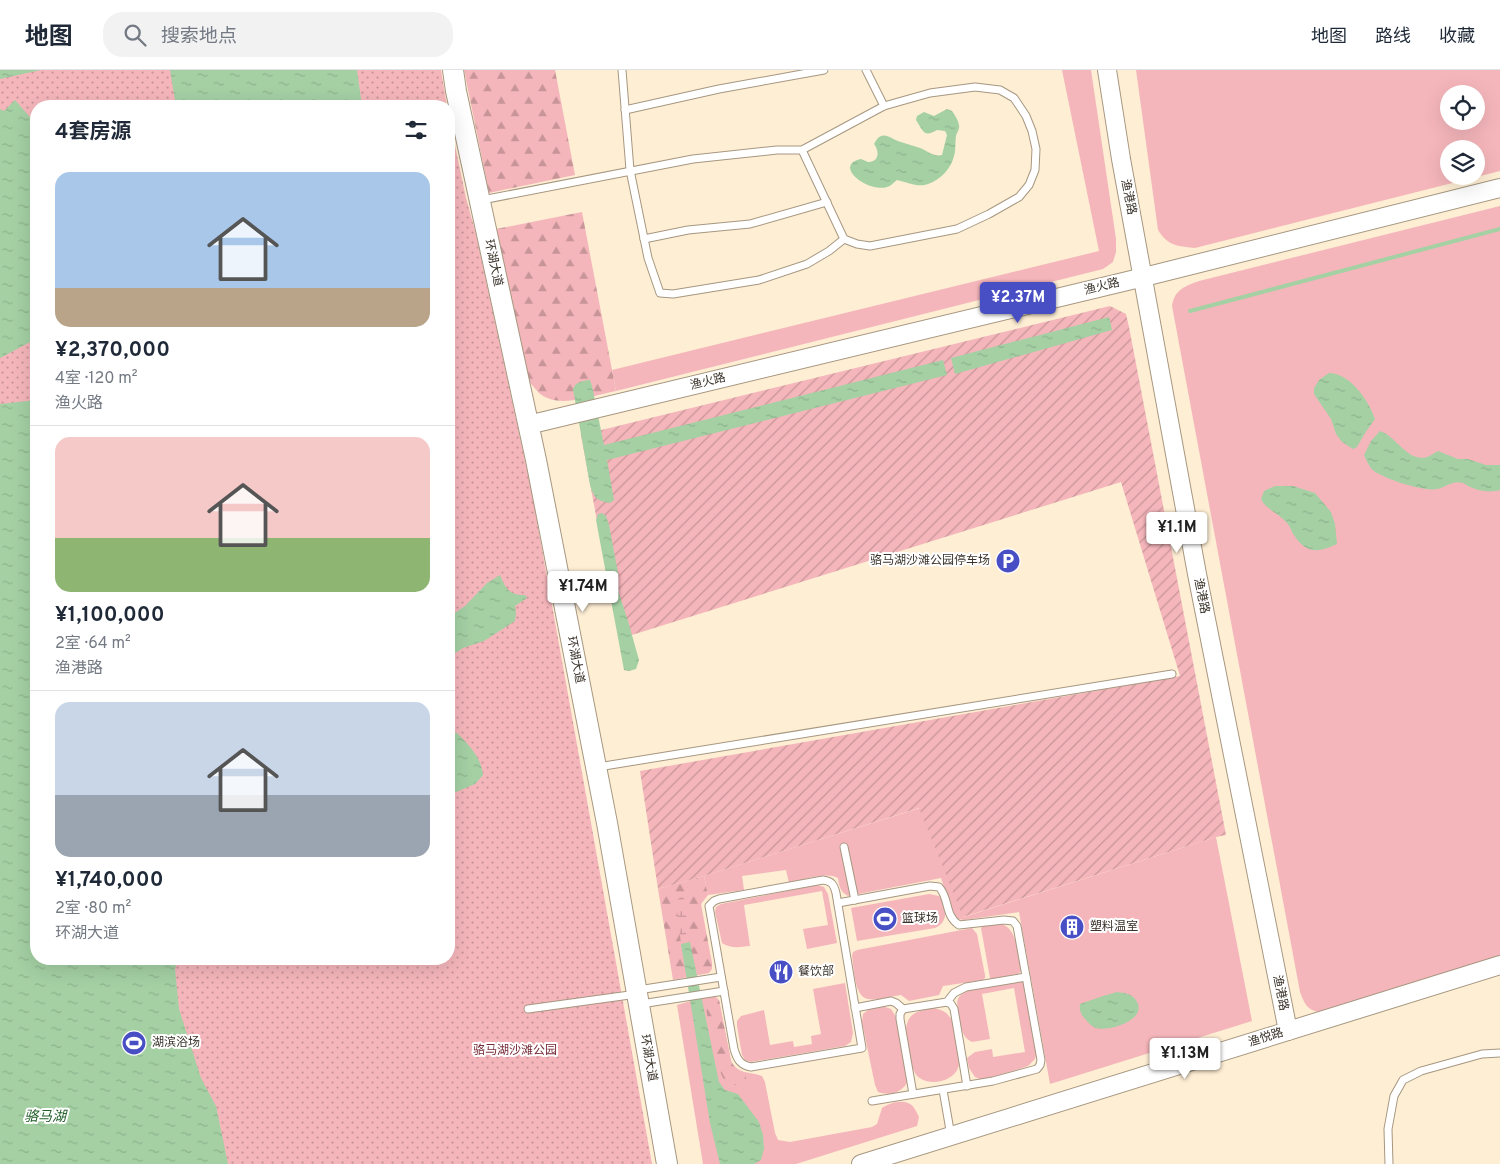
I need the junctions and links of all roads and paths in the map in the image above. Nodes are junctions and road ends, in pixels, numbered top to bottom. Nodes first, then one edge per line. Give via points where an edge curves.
1 (453, 70) edge
2 (622, 70) edge
3 (824, 70) edge
4 (866, 70) edge
5 (1107, 70) edge
6 (884, 106) junction
7 (625, 110) junction
8 (802, 150) junction
9 (630, 170) junction
10 (1500, 188) edge
11 (480, 200) junction
12 (826, 202) junction
13 (644, 239) junction
14 (844, 239) junction
15 (1144, 277) junction
16 (528, 426) junction
17 (1172, 674) dead end
18 (596, 767) junction
19 (844, 847) dead end
20 (854, 900) junction
21 (838, 903) junction
22 (1500, 965) edge
23 (1026, 976) junction
24 (721, 977) junction
25 (724, 991) junction
26 (637, 996) junction
27 (947, 1002) junction
28 (855, 1008) junction
29 (528, 1009) dead end
30 (903, 1010) junction
31 (1288, 1031) junction
32 (1500, 1054) edge
33 (967, 1086) junction
34 (943, 1090) junction
35 (913, 1094) junction
36 (872, 1101) dead end
37 (951, 1136) junction
38 (666, 1164) edge
39 (861, 1164) edge
40 (1390, 1164) edge

1 - 11 main road, 环湖大道
2 - 7 lane
3 - 7 lane
4 - 6 lane
5 - 15 street, 渔港路
6 - 8 lane
6 - 14 lane via 930,93 974,87 1000,90 1014,98 1026,116 1036,150 1035,170 1029,185 1019,196 957,229 870,246
7 - 9 lane
8 - 9 lane via 729,154
8 - 12 lane
9 - 11 lane
9 - 13 lane
10 - 15 street, 渔火路
11 - 16 main road, 环湖大道
12 - 13 lane via 750,224 688,230
12 - 14 lane
13 - 14 lane via 660,293 673,294 759,280 807,264
15 - 16 street, 渔火路
15 - 31 street, 渔港路 via 1197,574
16 - 18 main road, 环湖大道
17 - 18 lane
18 - 26 main road, 环湖大道
19 - 20 lane
20 - 21 lane
20 - 23 lane via 939,887 953,921 959,925 1004,920 1013,921 1018,926
21 - 24 lane via 833,885 823,880 714,901 709,906
21 - 28 lane
22 - 31 street, 渔悦路
23 - 27 lane via 966,987 954,993
23 - 33 lane via 1040,1066 993,1082
24 - 25 lane
24 - 26 lane
25 - 26 lane
25 - 28 lane via 736,1056 744,1066 751,1067 862,1048
26 - 29 lane
26 - 38 main road, 环湖大道
27 - 30 lane
27 - 33 lane via 954,1009
28 - 30 lane via 891,1001
30 - 35 lane via 900,1019
31 - 37 street, 渔悦路
32 - 40 lane via 1482,1054 1421,1071 1403,1080 1394,1096 1388,1129
33 - 34 lane
34 - 35 lane
34 - 37 lane
35 - 36 lane
37 - 39 street, 渔悦路

